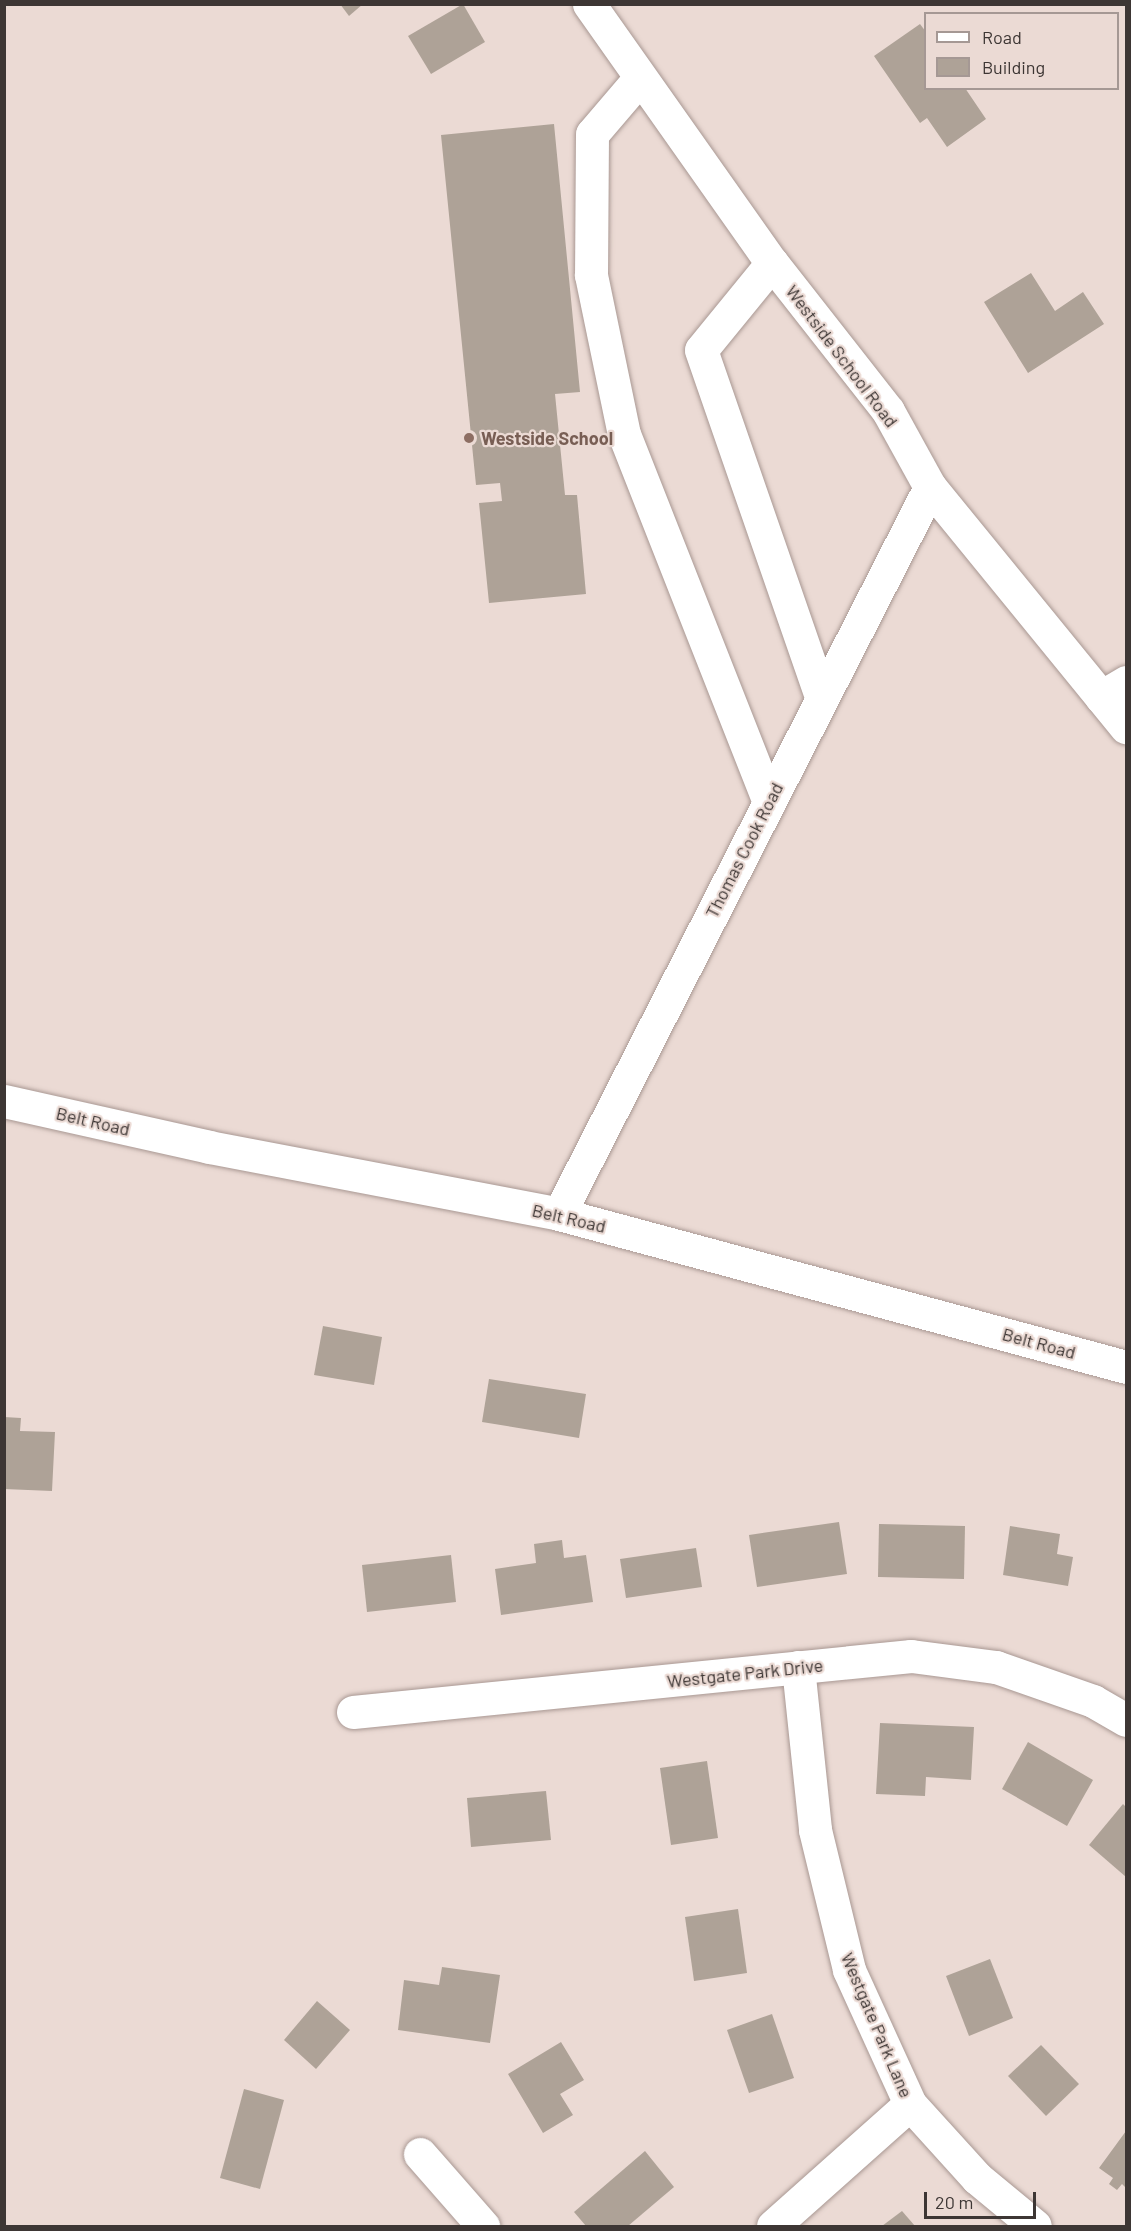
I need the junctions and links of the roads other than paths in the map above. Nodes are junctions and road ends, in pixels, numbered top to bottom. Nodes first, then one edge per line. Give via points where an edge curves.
1 (589, 4) edge
2 (639, 79) junction
3 (772, 263) junction
4 (930, 487) junction
5 (1114, 689) edge
6 (822, 699) junction
7 (1126, 727) edge
8 (768, 802) junction
9 (4, 1101) edge
10 (559, 1214) junction
11 (1126, 1367) edge
12 (798, 1667) junction
13 (352, 1712) dead end
14 (1126, 1720) edge
15 (910, 2104) junction
16 (420, 2154) dead end
17 (483, 2226) edge
18 (773, 2226) edge
19 (1035, 2226) edge

1 - 2 street, Westside School Road
2 - 3 street, Westside School Road
2 - 8 street via 592,134 591,275 624,434
3 - 4 street, Westside School Road via 888,411
3 - 6 street via 701,350
4 - 5 street, Westside School Road
4 - 6 street, Thomas Cook Road
5 - 7 street, Westside School Road
6 - 8 street, Thomas Cook Road
8 - 10 street, Thomas Cook Road
9 - 10 street, Belt Road via 209,1147
10 - 11 street, Belt Road
12 - 13 street, Westgate Park Drive
12 - 14 street, Westgate Park Drive via 911,1656 996,1667 1093,1701
12 - 15 street, Westgate Park Lane via 815,1830 849,1970
15 - 18 street
15 - 19 street, Westgate Park Lane via 977,2178
16 - 17 street

